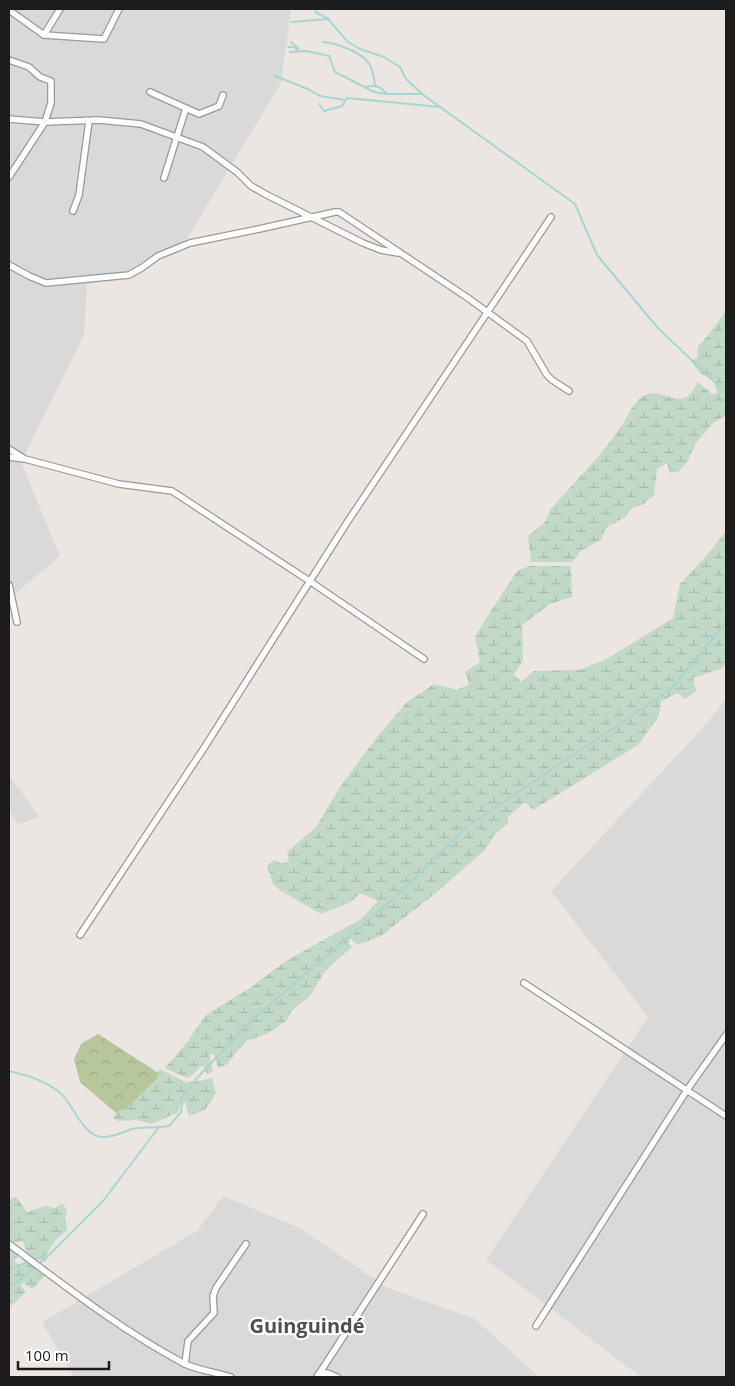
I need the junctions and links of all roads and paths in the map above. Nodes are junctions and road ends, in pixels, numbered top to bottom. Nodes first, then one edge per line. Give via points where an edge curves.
1 (60, 9) edge
2 (119, 9) edge
3 (9, 10) edge
4 (44, 35) junction
5 (9, 60) edge
6 (150, 92) dead end
7 (223, 95) dead end
8 (186, 108) junction
9 (9, 118) edge
10 (89, 121) junction
11 (45, 122) junction
12 (176, 138) junction
13 (9, 176) edge
14 (164, 178) dead end
15 (73, 211) dead end
16 (551, 217) dead end
17 (312, 218) junction
18 (399, 253) junction
19 (9, 265) edge
20 (487, 313) junction
21 (569, 391) dead end
22 (9, 449) edge
23 (9, 457) edge
24 (25, 459) junction
25 (311, 582) junction
26 (9, 584) edge
27 (17, 622) dead end
28 (424, 659) dead end
29 (80, 935) dead end
30 (524, 983) dead end
31 (726, 1035) edge
32 (687, 1090) junction
33 (726, 1116) edge
34 (424, 1214) dead end
35 (9, 1244) edge
36 (246, 1244) dead end
37 (536, 1326) dead end
38 (185, 1364) junction
39 (231, 1377) edge
40 (316, 1377) edge
41 (337, 1377) edge

1 - 4 street
2 - 4 street via 104,39
3 - 4 street
5 - 11 street via 51,81 51,103
6 - 8 street
7 - 8 street via 218,106 199,114
8 - 12 street
9 - 11 street
10 - 11 street
10 - 12 street via 141,124
10 - 15 street via 79,195
11 - 13 street
12 - 14 street
12 - 17 street via 202,147 251,186
16 - 20 street
17 - 18 street via 363,243
17 - 18 street via 340,212
17 - 19 street via 190,243 158,256 128,275 46,283
18 - 20 street
20 - 21 street via 527,341 547,375
20 - 25 street
22 - 24 street
23 - 24 street
24 - 25 street via 119,484 172,491
25 - 28 street
25 - 29 street
26 - 27 street
30 - 32 street
31 - 32 street
32 - 33 street
32 - 37 street
34 - 40 street
35 - 38 street via 83,1300
36 - 38 street via 216,1288 214,1313 188,1341
38 - 39 street
40 - 41 street via 327,1373

